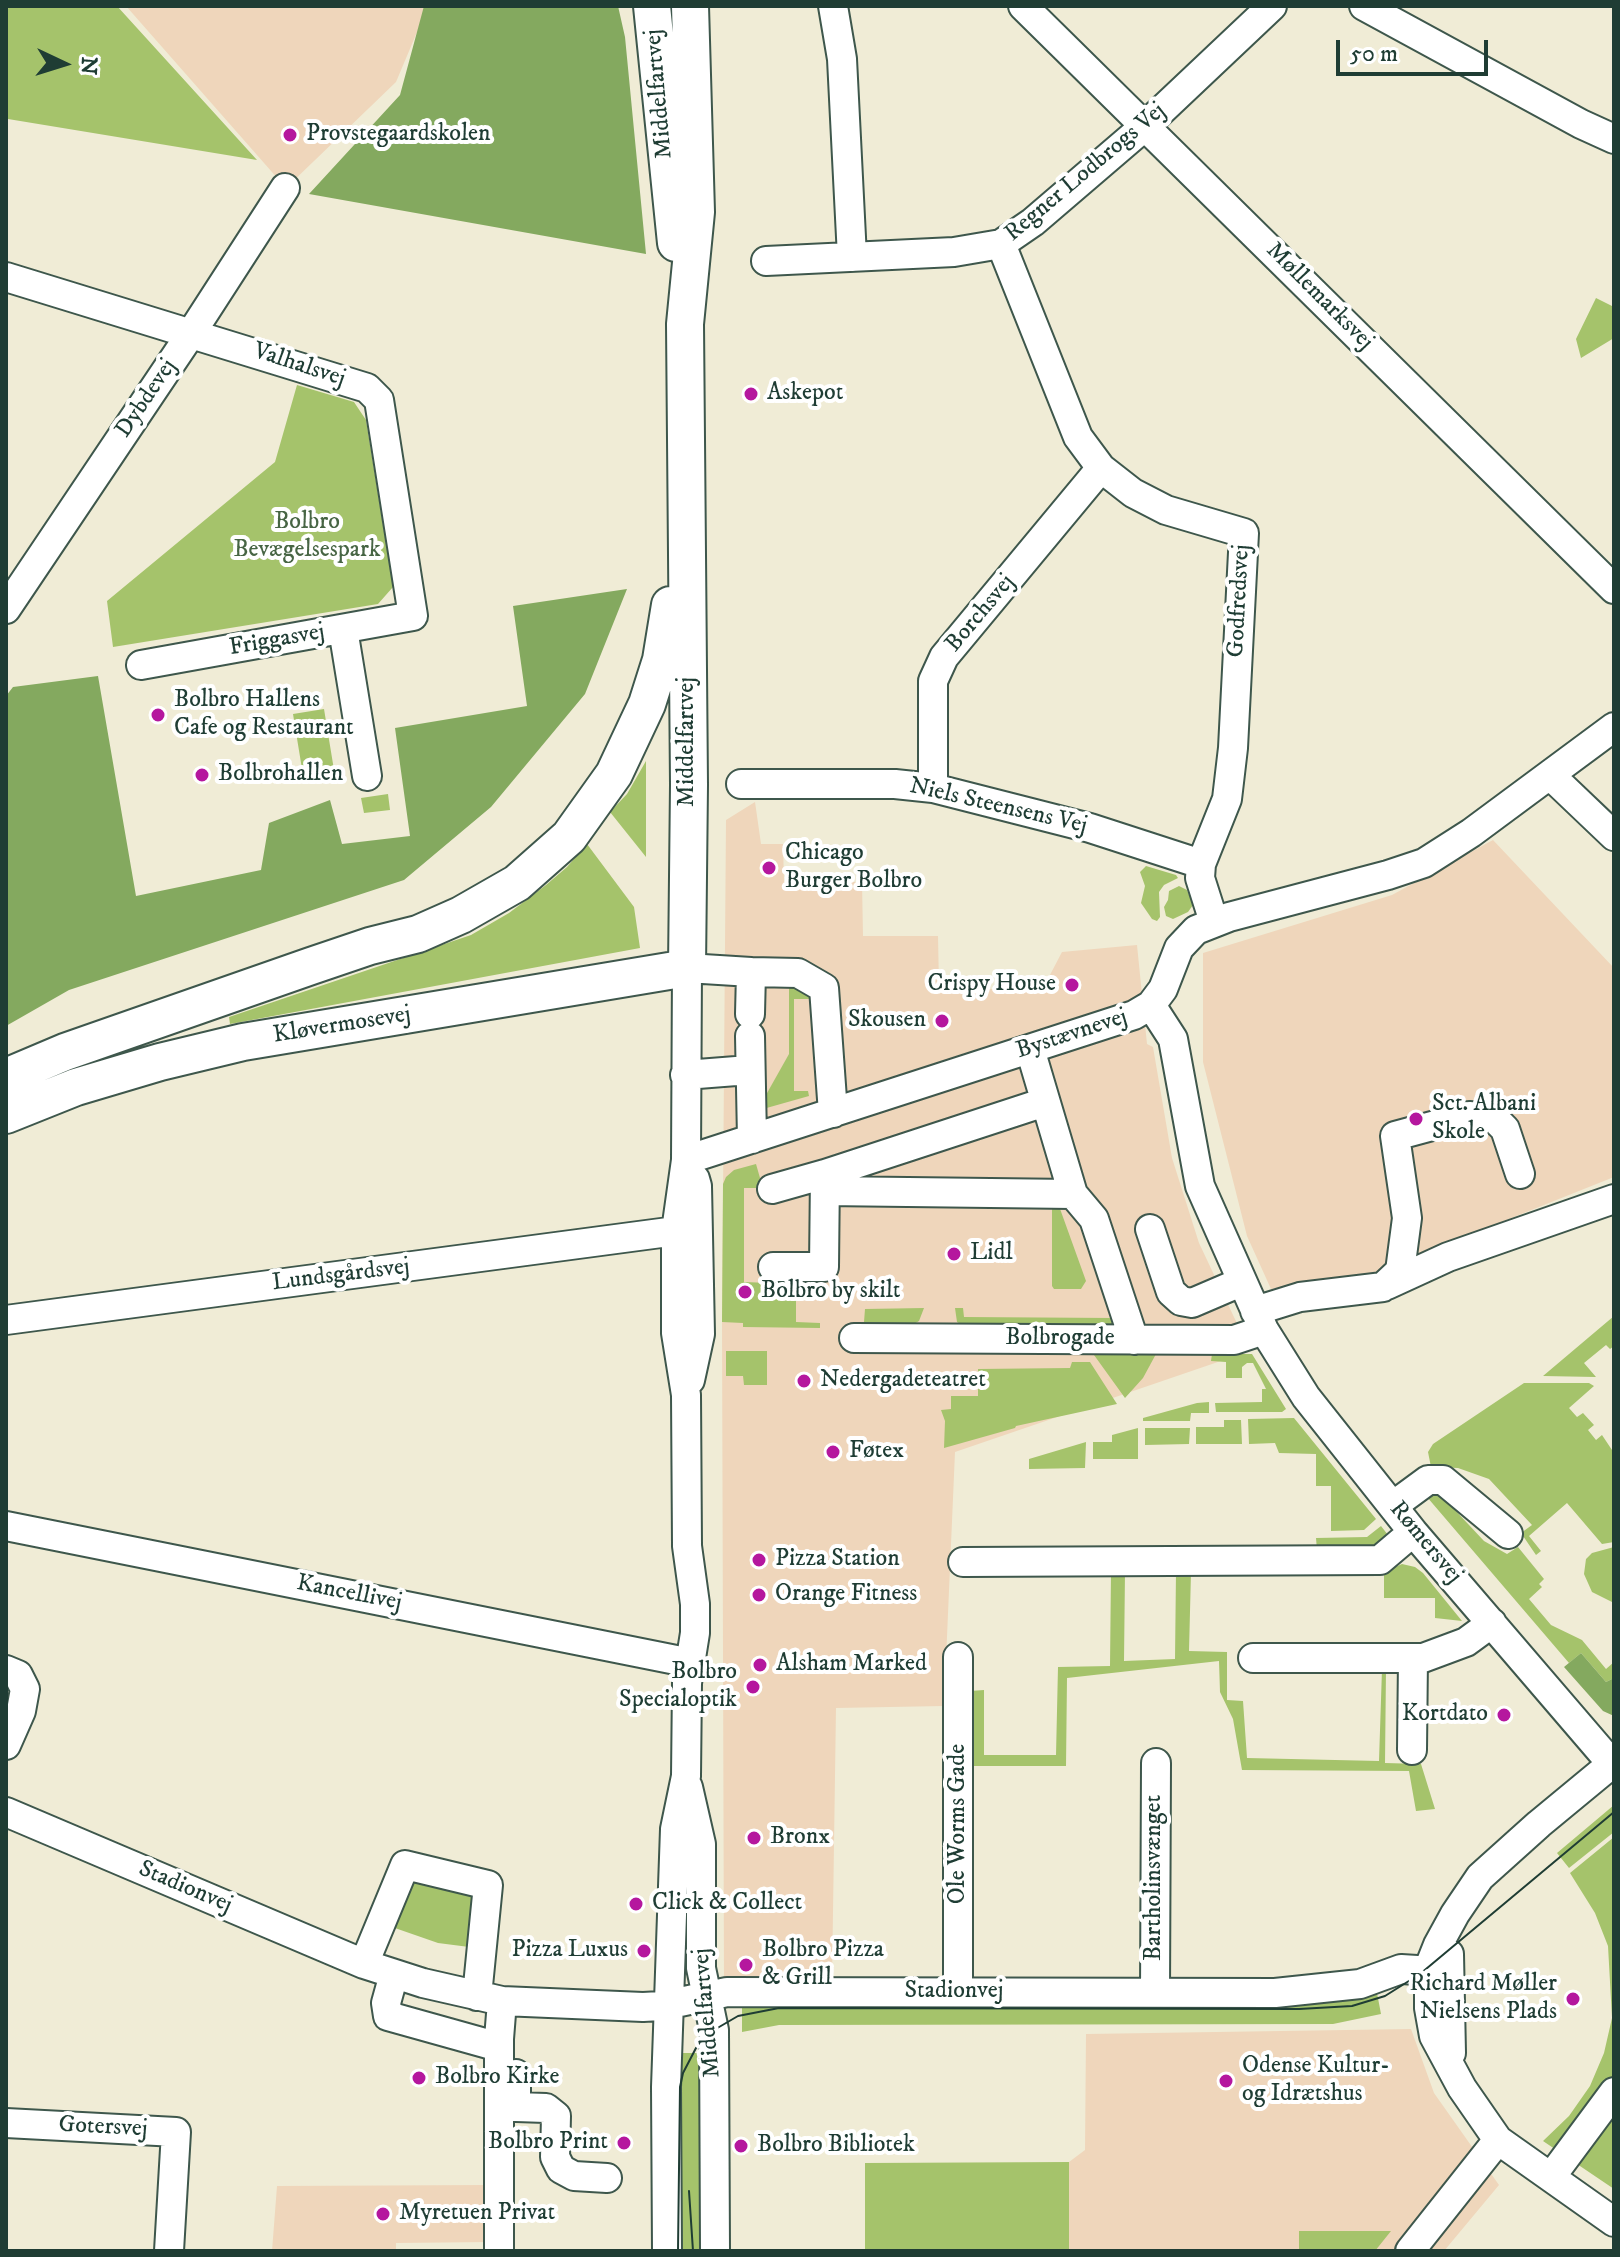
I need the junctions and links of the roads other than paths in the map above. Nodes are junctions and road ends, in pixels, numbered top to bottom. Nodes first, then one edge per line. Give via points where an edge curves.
1 (652, 6) edge
2 (682, 6) edge
3 (690, 6) edge
4 (708, 6) edge
5 (833, 6) edge
6 (1023, 6) edge
7 (1272, 6) edge
8 (1364, 6) edge
9 (691, 50) junction
10 (1145, 126) junction
11 (1614, 139) edge
12 (285, 188) dead end
13 (696, 212) junction
14 (1001, 244) junction
15 (852, 257) junction
16 (766, 261) dead end
17 (6, 277) edge
18 (685, 324) junction
19 (192, 332) junction
20 (686, 440) junction
21 (1101, 468) junction
22 (1614, 589) edge
23 (6, 609) edge
24 (413, 616) joint
25 (343, 629) junction
26 (141, 665) dead end
27 (1614, 727) edge
28 (1550, 775) junction
29 (367, 776) dead end
30 (741, 784) dead end
31 (933, 788) junction
32 (1614, 836) edge
33 (1201, 864) junction
34 (1214, 922) junction
35 (687, 968) junction
36 (751, 972) junction
37 (1151, 1005) junction
38 (1030, 1049) junction
39 (749, 1070) junction
40 (685, 1075) junction
41 (6, 1077) edge
42 (1045, 1102) junction
43 (833, 1113) junction
44 (6, 1115) edge
45 (752, 1139) junction
46 (686, 1160) junction
47 (1520, 1174) dead end
48 (825, 1182) junction
49 (772, 1189) dead end
50 (1073, 1194) junction
51 (1614, 1199) edge
52 (1150, 1229) dead end
53 (676, 1231) junction
54 (773, 1267) dead end
55 (1241, 1282) junction
56 (1383, 1287) junction
57 (6, 1320) edge
58 (1259, 1321) junction
59 (854, 1338) dead end
60 (1134, 1340) junction
61 (686, 1395) junction
62 (1394, 1505) junction
63 (6, 1526) edge
64 (1413, 1532) junction
65 (1508, 1534) dead end
66 (963, 1562) dead end
67 (1492, 1623) junction
68 (958, 1657) dead end
69 (1253, 1658) dead end
70 (1413, 1658) junction
71 (687, 1669) junction
72 (6, 1670) edge
73 (6, 1745) edge
74 (1412, 1750) dead end
75 (1156, 1763) dead end
76 (1613, 1763) edge
77 (686, 1776) junction
78 (6, 1812) edge
79 (364, 1964) junction
80 (1439, 1971) junction
81 (394, 1974) junction
82 (958, 1992) junction
83 (1155, 1993) junction
84 (707, 1996) junction
85 (498, 1999) junction
86 (671, 2004) junction
87 (499, 2047) junction
88 (1614, 2092) edge
89 (6, 2123) edge
90 (1498, 2140) junction
91 (1551, 2177) junction
92 (607, 2178) dead end
93 (1614, 2222) edge
94 (169, 2251) edge
95 (499, 2251) edge
96 (667, 2251) edge
97 (715, 2251) edge
98 (1410, 2251) edge

1 - 18 main road, Middelfartvej
2 - 9 main road
3 - 9 main road, Middelfartvej
4 - 13 main road via 708,165
5 - 15 street via 842,59
6 - 10 street, Møllemarksvej
7 - 10 street, Regner Lodbrogs Vej
8 - 11 street
9 - 13 main road, Middelfartvej
10 - 14 street, Regner Lodbrogs Vej
10 - 22 street, Møllemarksvej
12 - 19 street, Dybdevej
13 - 18 main road, Middelfartvej
14 - 15 street, Regner Lodbrogs Vej
14 - 21 street, Godfredsvej via 1078,437
15 - 16 street, Regner Lodbrogs Vej
17 - 19 street, Valhalsvej
18 - 20 main road, Middelfartvej
19 - 23 street, Dybdevej
19 - 24 street, Valhalsvej via 367,388 379,400
20 - 35 main road, Middelfartvej
20 - 41 main road via 661,660 614,774 569,837 517,883 418,934 370,946
21 - 31 street, Borchsvej via 944,657 933,681
21 - 33 street, Godfredsvej via 1166,510 1244,533 1227,799
24 - 25 street, Friggasvej
25 - 26 street, Friggasvej
25 - 29 street
27 - 28 street, Bystævnevej
28 - 32 street
28 - 34 street, Bystævnevej via 1424,863
30 - 31 street, Niels Steensens Vej
31 - 33 street, Niels Steensens Vej via 1090,828
33 - 34 street via 1200,878
34 - 37 street, Bystævnevej via 1196,930 1179,948
35 - 36 street
35 - 40 street, Middelfartvej
35 - 44 main road, Kløvermosevej via 243,1042 76,1087
36 - 39 street
36 - 43 street via 798,973 824,988
37 - 38 street, Bystævnevej
37 - 55 street, Rømersvej via 1173,1039 1200,1186
38 - 42 street
38 - 43 street, Bystævnevej
39 - 40 street
39 - 45 street
40 - 46 street, Middelfartvej
42 - 48 street
42 - 50 street
43 - 45 street, Bystævnevej
45 - 46 street, Bystævnevej
46 - 53 street, Middelfartvej
46 - 61 street, Middelfartvej via 697,1186 700,1334
47 - 56 street via 1505,1129 1494,1118 1469,1116 1395,1136 1407,1218 1400,1271
48 - 49 street
48 - 50 street
48 - 54 street via 824,1267
50 - 60 street via 1094,1219
51 - 56 street via 1448,1257
52 - 55 street via 1171,1292 1181,1301 1192,1303
53 - 57 street, Lundsgårdsvej
53 - 61 street, Middelfartvej via 676,1333
55 - 58 street, Rømersvej
56 - 58 street via 1300,1297
58 - 60 street, Bolbrogade via 1234,1340
58 - 62 street, Rømersvej via 1306,1397
59 - 60 street, Bolbrogade
61 - 71 street, Middelfartvej via 687,1546 677,1628
62 - 64 street, Rømersvej
62 - 65 street via 1428,1480 1443,1480
63 - 71 street, Kancellivej
64 - 66 street via 1380,1560 1368,1561
64 - 67 street, Rømersvej
67 - 70 street via 1466,1642
67 - 76 street, Rømersvej
68 - 82 street, Ole Worms Gade
69 - 70 street
70 - 74 street
71 - 77 street, Middelfartvej
72 - 73 street via 18,1675 25,1689
75 - 83 street, Bartholinsvænget
76 - 80 street via 1480,1877 1438,1945
77 - 84 street, Middelfartvej via 701,1844 701,1968
77 - 86 street, Middelfartvej via 675,1829
78 - 79 street, Stadionvej
79 - 81 street, Stadionvej
79 - 85 street via 405,1865 488,1885
80 - 83 street, Stadionvej via 1401,1969 1360,1984 1311,1991
80 - 90 street via 1431,2022 1434,2036
81 - 85 street, Stadionvej
81 - 87 street via 388,2016
82 - 83 street, Stadionvej
82 - 84 street, Stadionvej
84 - 86 street, Stadionvej
84 - 97 street, Middelfartvej via 714,2030
85 - 86 street, Stadionvej
85 - 87 street
85 - 92 street via 516,2107 546,2108 556,2116 555,2157 561,2169 574,2176
86 - 96 street, Middelfartvej
87 - 95 street
88 - 91 street
89 - 94 street, Gotersvej via 176,2132
90 - 91 street
90 - 98 street
91 - 93 street

